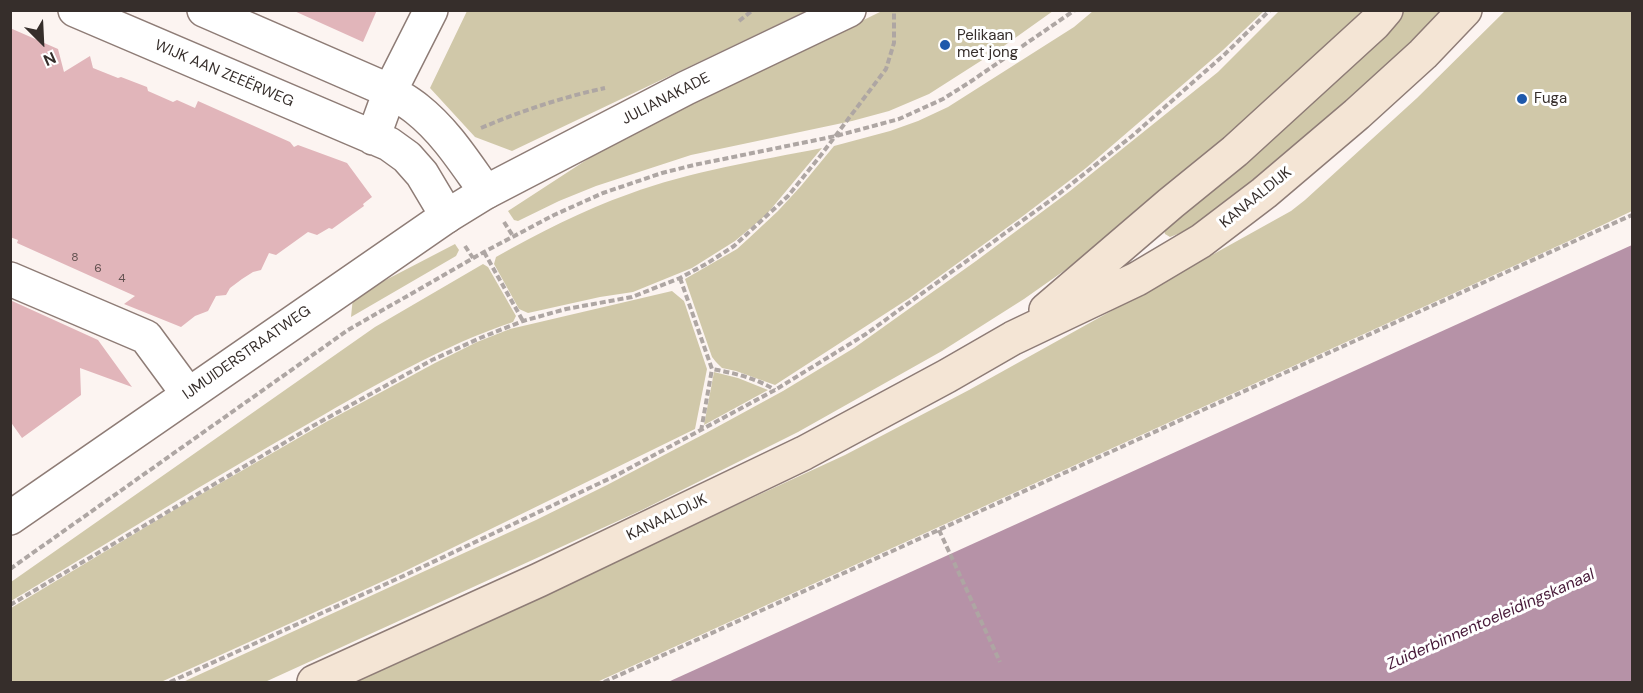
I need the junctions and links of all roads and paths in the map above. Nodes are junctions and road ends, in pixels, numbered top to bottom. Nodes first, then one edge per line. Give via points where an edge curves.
1 (75, 10) edge
2 (204, 10) edge
3 (431, 10) edge
4 (753, 10) edge
5 (849, 10) edge
6 (894, 10) edge
7 (1075, 10) edge
8 (1270, 10) edge
9 (1386, 10) edge
10 (1465, 10) edge
11 (735, 25) dead end
12 (608, 88) dead end
13 (390, 91) junction
14 (836, 136) junction
15 (373, 138) junction
16 (450, 142) junction
17 (486, 192) junction
18 (447, 216) junction
19 (1632, 217) edge
20 (484, 252) junction
21 (680, 278) junction
22 (10, 279) edge
23 (523, 321) junction
24 (1013, 338) junction
25 (712, 369) junction
26 (775, 390) junction
27 (188, 394) junction
28 (701, 431) junction
29 (10, 518) edge
30 (939, 530) junction
31 (10, 569) edge
32 (10, 605) edge
33 (1000, 662) dead end
34 (170, 682) edge
35 (314, 682) edge
36 (604, 682) edge

1 - 15 street, WIJK AAN ZEEËRWEG
2 - 13 street
3 - 13 street
4 - 11 path
5 - 17 street, JULIANAKADE via 686,88
6 - 14 path via 894,43 886,69
7 - 14 path via 943,99 899,118
8 - 26 path via 1132,136 1055,197 866,334
9 - 24 main road, KANAALDIJK via 1235,151
10 - 24 main road, KANAALDIJK via 1357,114 1201,242 1137,279
12 - 16 path via 509,116
13 - 15 street
13 - 16 street via 417,109
14 - 20 path via 715,160 630,183 554,214
14 - 21 path via 788,196 750,232
15 - 18 street, WIJK AAN ZEEËRWEG via 407,157
16 - 17 street
17 - 18 street, IJMUIDERSTRAATWEG
18 - 27 street, IJMUIDERSTRAATWEG
19 - 30 path
20 - 23 path
20 - 31 path via 348,330
21 - 23 path via 632,297
21 - 25 path
22 - 27 street via 146,337
23 - 32 path via 432,360 351,404
24 - 35 main road, KANAALDIJK via 804,453
25 - 26 path
25 - 28 path
26 - 28 path
27 - 29 street, IJMUIDERSTRAATWEG
28 - 34 path via 607,480
30 - 33 path
30 - 36 path

